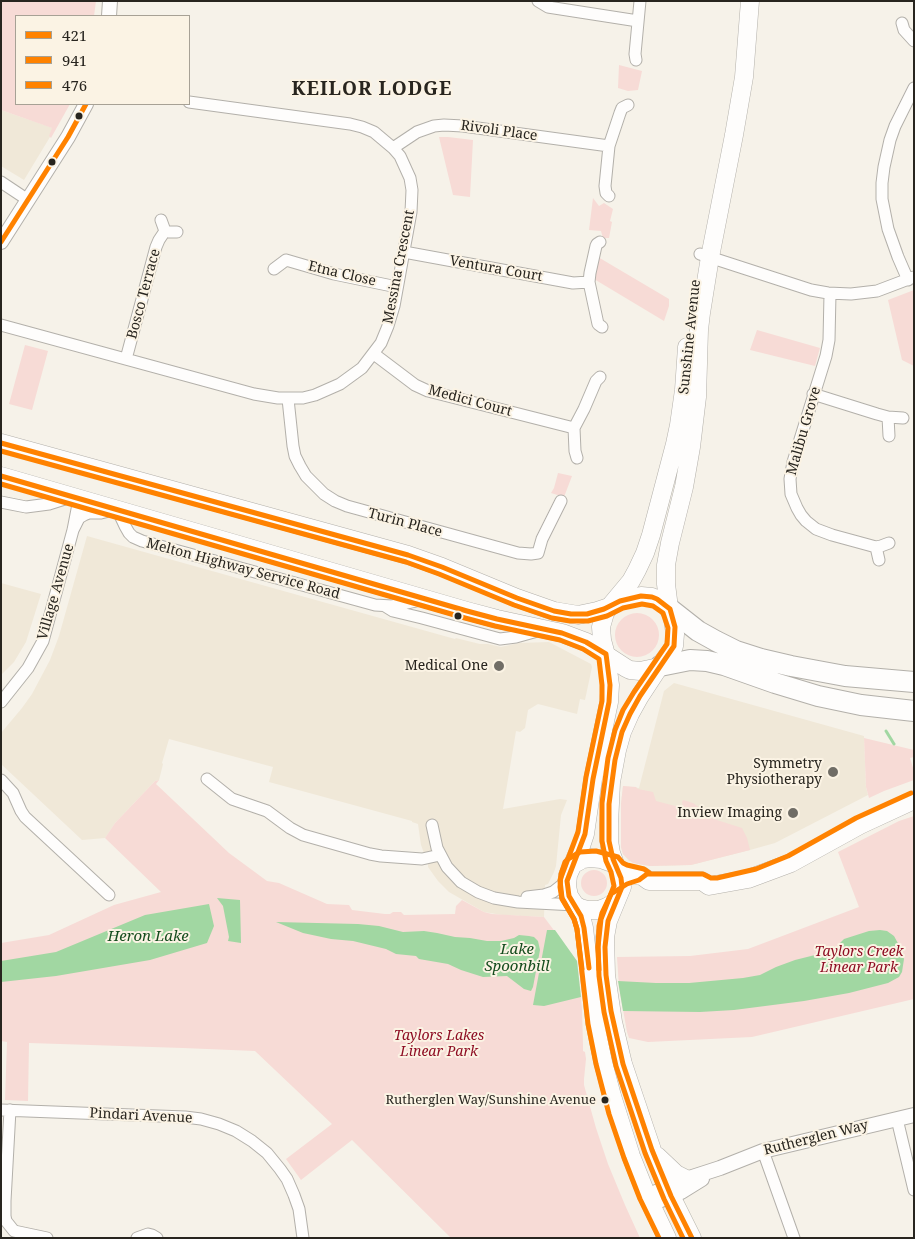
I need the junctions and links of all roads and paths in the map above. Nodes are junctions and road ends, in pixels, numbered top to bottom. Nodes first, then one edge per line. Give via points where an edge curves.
1 (110, 1) edge
2 (538, 1) edge
3 (640, 1) edge
4 (750, 1) edge
5 (109, 15) edge
6 (638, 21) junction
7 (902, 23) dead end
8 (914, 41) edge
9 (636, 60) dead end
10 (914, 88) edge
11 (190, 102) edge
12 (86, 105) edge
13 (628, 105) dead end
14 (609, 146) junction
15 (393, 148) junction
16 (1, 182) edge
17 (609, 196) dead end
18 (28, 200) junction
19 (161, 220) dead end
20 (1, 242) edge
21 (600, 242) dead end
22 (404, 252) junction
23 (705, 256) junction
24 (274, 269) dead end
25 (911, 279) edge
26 (589, 282) junction
27 (397, 287) junction
28 (830, 294) junction
29 (1, 325) edge
30 (602, 328) dead end
31 (374, 354) junction
32 (126, 359) junction
33 (600, 377) dead end
34 (814, 394) junction
35 (288, 399) junction
36 (888, 417) junction
37 (903, 418) dead end
38 (574, 428) junction
39 (889, 436) dead end
40 (1, 443) edge
41 (577, 458) dead end
42 (1, 476) edge
43 (76, 498) junction
44 (561, 501) dead end
45 (1, 502) edge
46 (117, 509) junction
47 (73, 530) junction
48 (889, 543) dead end
49 (876, 547) junction
50 (879, 560) dead end
51 (428, 599) junction
52 (385, 606) junction
53 (610, 606) junction
54 (670, 609) junction
55 (545, 628) junction
56 (606, 654) junction
57 (660, 666) junction
58 (914, 682) edge
59 (1, 702) edge
60 (914, 711) edge
61 (207, 779) dead end
62 (1, 780) edge
63 (914, 792) edge
64 (914, 800) edge
65 (432, 825) dead end
66 (439, 851) junction
67 (617, 866) junction
68 (766, 868) junction
69 (569, 873) junction
70 (649, 881) junction
71 (109, 895) dead end
72 (501, 899) junction
73 (616, 900) junction
74 (575, 906) junction
75 (5, 1110) edge
76 (914, 1115) edge
77 (897, 1119) junction
78 (652, 1150) junction
79 (762, 1151) junction
80 (720, 1168) junction
81 (686, 1179) junction
82 (914, 1190) edge
83 (669, 1192) junction
84 (649, 1200) junction
85 (47, 1238) edge
86 (136, 1238) edge
87 (157, 1238) edge
88 (303, 1238) edge
89 (668, 1238) edge
90 (692, 1238) edge
91 (794, 1238) edge

1 - 5 street
2 - 6 street via 548,7
3 - 6 street
4 - 23 main road, Sunshine Avenue via 744,77 734,136
6 - 9 street
7 - 8 street
10 - 25 street via 890,140 882,183 888,229 898,258
11 - 15 street, Messina Crescent via 350,124 374,132
12 - 18 street
13 - 14 street via 622,108
14 - 15 street, Rivoli Place via 444,125 417,132
14 - 17 street via 605,186
15 - 22 street, Messina Crescent via 405,166 412,190
16 - 18 street
18 - 20 street
19 - 32 street, Bosco Terrace via 171,232 159,240 156,247
21 - 26 street via 596,246
22 - 26 street, Ventura Court via 572,283
22 - 27 street, Messina Crescent
23 - 28 street
23 - 53 main road, Sunshine Avenue via 690,311 683,397 675,444 645,553 631,581
23 - 54 main road, Sunshine Avenue via 691,447 666,565
24 - 27 street, Etna Close via 286,255 334,274
25 - 28 street via 870,292
26 - 30 street via 598,324
27 - 31 street, Messina Crescent via 388,326
28 - 34 street, Malibu Grove via 829,340
29 - 32 street, Messina Crescent
31 - 35 street, Messina Crescent via 362,368 340,384 315,395
31 - 38 street, Medici Court via 428,391
32 - 35 street, Messina Crescent via 254,394
33 - 38 street
34 - 36 street
34 - 49 street, Malibu Grove via 791,471 793,501 801,515 816,529
35 - 44 street, Turin Place via 292,446 300,466 324,494 347,506 531,554 538,553
36 - 37 street
36 - 39 street
38 - 41 street
40 - 53 main road via 408,555 554,611 578,615
42 - 43 main road
43 - 45 street via 26,507
43 - 46 main road
43 - 47 street, Village Avenue
46 - 47 street, Village Avenue via 84,514
46 - 51 main road
46 - 52 street, Melton Highway Service Road via 129,533 138,540
47 - 59 street, Village Avenue via 43,641 28,668
48 - 49 street
49 - 50 street
51 - 52 street, Melton Highway Service Road
51 - 55 main road via 497,619
52 - 55 street, Melton Highway Service Road via 393,611 500,639
53 - 54 main road via 647,596
53 - 56 main road via 601,627
54 - 57 main road via 675,640 672,651
54 - 58 highway via 705,636 753,656 845,676
55 - 56 main road via 578,638
56 - 57 main road via 630,670
56 - 69 main road via 610,694 585,834
57 - 60 highway via 690,660 707,661 818,696
57 - 67 main road via 630,714 617,750 609,824 611,853
61 - 66 street via 232,798 267,811 303,835 391,857 414,857 428,850
62 - 71 street via 13,792 25,817
63 - 68 main road via 879,804
64 - 68 main road via 801,858
65 - 66 street
66 - 72 street via 461,882 478,892
67 - 69 main road via 601,859 583,859
67 - 70 main road
67 - 73 main road via 622,887
68 - 70 main road via 748,879 718,885 709,886 702,881
69 - 72 street via 550,894
69 - 74 main road via 567,886
70 - 73 main road
72 - 74 street
73 - 74 main road via 604,908 593,910
73 - 78 main road via 606,926 605,947 611,1011 623,1064
74 - 84 main road via 584,928 603,1062 631,1156
75 - 85 street via 6,1221 14,1231
75 - 88 street, Pindari Avenue via 185,1117 210,1121 236,1131 267,1153 287,1179 299,1209
76 - 77 street, Rutherglen Way
77 - 79 street, Rutherglen Way
77 - 82 street
78 - 81 main road via 671,1170
78 - 83 main road
79 - 80 street, Rutherglen Way
79 - 91 street
80 - 81 street, Rutherglen Way
80 - 83 street, Rutherglen Way via 681,1192
81 - 83 street, Rutherglen Way
83 - 84 street, Rutherglen Way
83 - 90 main road
84 - 89 main road
86 - 87 street via 148,1234

